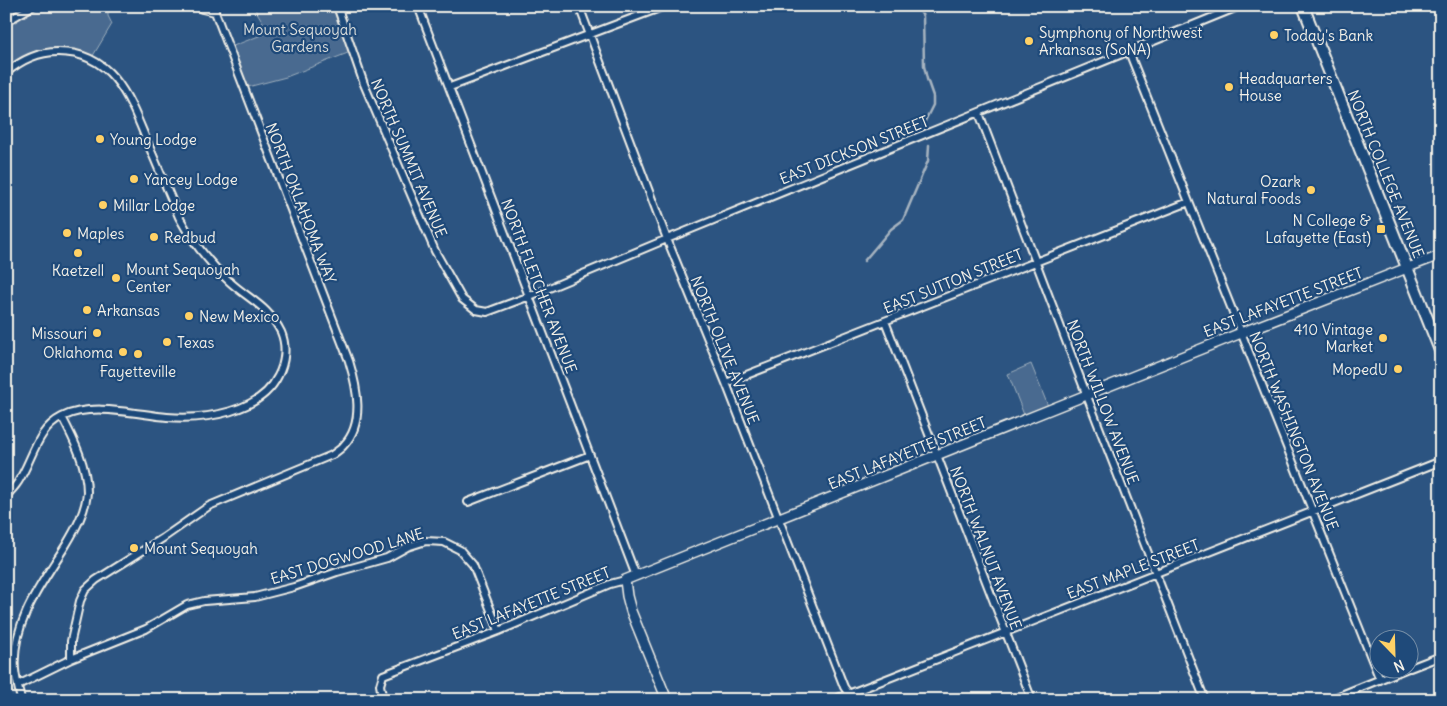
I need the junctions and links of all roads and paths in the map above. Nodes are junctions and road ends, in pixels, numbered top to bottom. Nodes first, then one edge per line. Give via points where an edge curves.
1 (33, 6) edge
2 (198, 6) edge
3 (338, 6) edge
4 (418, 6) edge
5 (579, 6) edge
6 (665, 6) edge
7 (1240, 6) edge
8 (1303, 6) edge
9 (215, 9) edge
10 (6, 22) edge
11 (591, 34) junction
12 (1129, 52) junction
13 (6, 73) edge
14 (450, 87) junction
15 (979, 113) junction
16 (1188, 202) junction
17 (667, 239) junction
18 (1441, 255) edge
19 (1036, 261) junction
20 (1407, 268) junction
21 (530, 296) junction
22 (476, 310) joint
23 (885, 321) junction
24 (1241, 333) junction
25 (1441, 353) edge
26 (726, 383) junction
27 (1087, 396) junction
28 (62, 417) junction
29 (590, 455) junction
30 (937, 456) junction
31 (1441, 461) edge
32 (6, 496) edge
33 (468, 502) dead end
34 (1313, 512) junction
35 (778, 519) junction
36 (1156, 573) junction
37 (636, 576) junction
38 (625, 580) junction
39 (499, 631) junction
40 (1005, 632) junction
41 (1441, 656) edge
42 (71, 658) junction
43 (1420, 664) edge
44 (1385, 678) edge
45 (1380, 680) junction
46 (18, 685) junction
47 (849, 693) junction
48 (22, 700) edge
49 (383, 700) edge
50 (667, 700) edge
51 (834, 700) edge
52 (853, 700) edge
53 (1032, 700) edge
54 (1205, 700) edge
55 (1330, 700) edge

1 - 10 street
2 - 9 street
3 - 22 street, NORTH SUMMIT AVENUE via 364,84 435,251 462,299
4 - 14 street, NORTH FLETCHER AVENUE
5 - 11 street, NORTH OLIVE AVENUE
6 - 11 street
7 - 12 street, EAST DICKSON STREET
8 - 20 main road, NORTH COLLEGE AVENUE
9 - 42 street, NORTH OKLAHOMA WAY via 349,361 355,380 358,411 346,444 332,455 209,506 96,580 85,590 80,601 71,641
11 - 14 street
11 - 17 street, NORTH OLIVE AVENUE
12 - 15 street, EAST DICKSON STREET
12 - 16 street, NORTH WASHINGTON AVENUE
13 - 28 street via 19,63 48,52 82,56 98,62 109,71 129,98 186,230 220,272 266,310 282,335 284,360 274,385 248,406 208,416 170,417 88,409
14 - 21 street, NORTH FLETCHER AVENUE
15 - 17 street, EAST DICKSON STREET
15 - 19 street, NORTH WILLOW AVENUE
16 - 19 street, EAST SUTTON STREET
16 - 24 street, NORTH WASHINGTON AVENUE
17 - 21 street, EAST DICKSON STREET
17 - 26 street, NORTH OLIVE AVENUE
18 - 20 street, EAST LAFAYETTE STREET
19 - 23 street, EAST SUTTON STREET
19 - 27 street, NORTH WILLOW AVENUE
20 - 24 main road, EAST LAFAYETTE STREET
20 - 25 main road, NORTH COLLEGE AVENUE
21 - 22 street, EAST DICKSON STREET via 486,312
21 - 29 street, NORTH FLETCHER AVENUE
23 - 26 street, EAST SUTTON STREET
23 - 30 street, NORTH WALNUT AVENUE
24 - 27 main road, EAST LAFAYETTE STREET
24 - 34 street, NORTH WASHINGTON AVENUE
26 - 35 street, NORTH OLIVE AVENUE
27 - 30 main road, EAST LAFAYETTE STREET
27 - 36 street, NORTH WILLOW AVENUE
28 - 32 street via 40,436 19,481
28 - 46 street via 78,451 87,495 80,520 35,594 19,632 15,652
29 - 33 street
29 - 37 street, NORTH FLETCHER AVENUE
30 - 35 main road, EAST LAFAYETTE STREET
30 - 40 street, NORTH WALNUT AVENUE
31 - 34 street, EAST MAPLE STREET
34 - 36 street, EAST MAPLE STREET
34 - 45 street, NORTH WASHINGTON AVENUE
35 - 37 main road, EAST LAFAYETTE STREET
35 - 47 street, NORTH OLIVE AVENUE
36 - 40 street, EAST MAPLE STREET
36 - 54 street, NORTH WILLOW AVENUE
37 - 38 main road, EAST LAFAYETTE STREET
38 - 39 street, EAST LAFAYETTE STREET
38 - 50 main road via 632,611
39 - 42 street, EAST DOGWOOD LANE via 473,565 460,550 444,542 426,541 387,558 294,587 187,605 146,629
39 - 49 street, EAST LAFAYETTE STREET via 383,675 380,685
40 - 47 street, EAST MAPLE STREET
40 - 53 street, NORTH WALNUT AVENUE
41 - 43 street
42 - 46 street, EAST DOGWOOD LANE
44 - 45 street
45 - 55 street
46 - 48 street
47 - 51 street, EAST MAPLE STREET
47 - 52 street, NORTH OLIVE AVENUE

